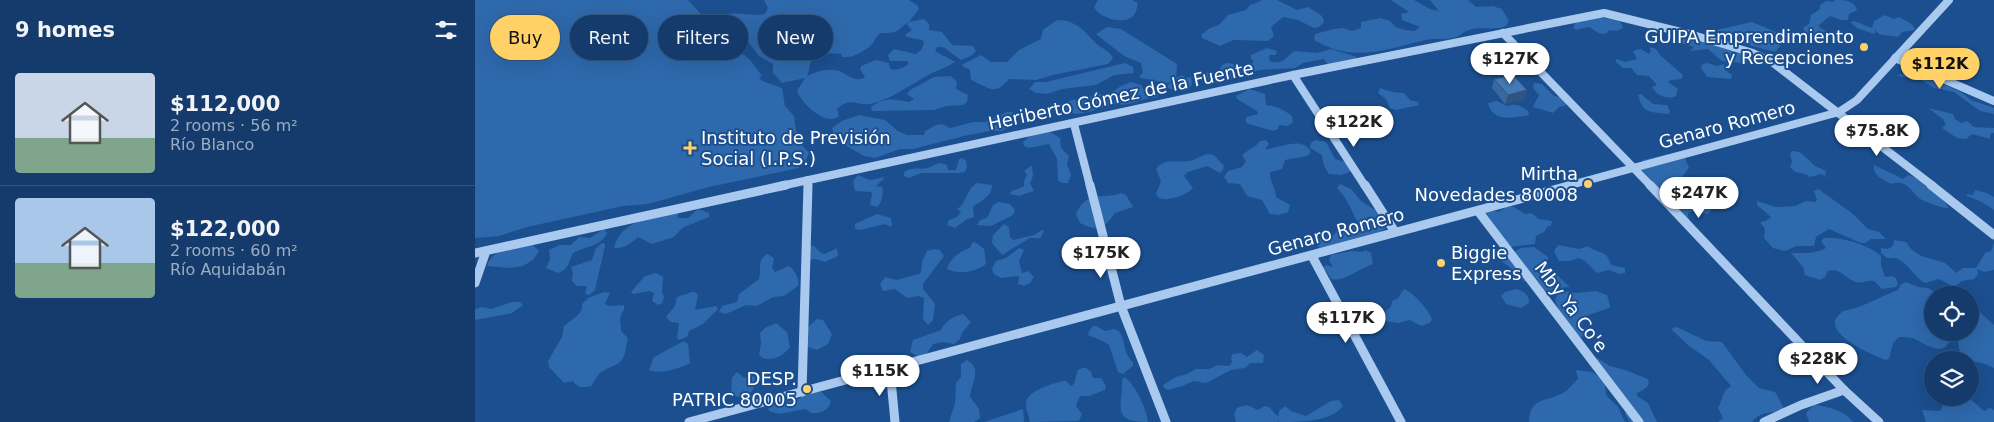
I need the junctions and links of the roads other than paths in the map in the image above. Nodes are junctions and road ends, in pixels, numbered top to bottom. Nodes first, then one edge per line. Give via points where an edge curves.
1 (1949, 0) edge
2 (1503, 33) junction
3 (1895, 58) junction
4 (1293, 75) junction
5 (1994, 101) edge
6 (1839, 112) junction
7 (1073, 124) junction
8 (1634, 168) junction
9 (808, 180) junction
10 (1478, 211) junction
11 (1395, 232) junction
12 (1994, 235) edge
13 (486, 251) junction
14 (475, 253) edge
15 (1312, 256) junction
16 (475, 283) edge
17 (1121, 306) junction
18 (890, 369) junction
19 (1844, 390) junction
20 (802, 392) junction
21 (689, 422) edge
22 (895, 422) edge
23 (1167, 422) edge
24 (1401, 422) edge
25 (1639, 422) edge
26 (1764, 422) edge
27 (1879, 422) edge

1 - 3 street, Genaro Romero
2 - 4 street, Heriberto Gómez de la Fuente
2 - 6 street, Heriberto Gómez de la Fuente via 1612,14 1753,53 1772,62
2 - 8 street
3 - 5 street
3 - 6 street, Genaro Romero via 1857,100
4 - 7 street, Heriberto Gómez de la Fuente
4 - 11 street
6 - 8 street, Genaro Romero
6 - 12 street, Heriberto Gómez de la Fuente
7 - 9 street, Heriberto Gómez de la Fuente
7 - 17 street
8 - 10 street, Genaro Romero
8 - 19 street
9 - 13 street, Heriberto Gómez de la Fuente
9 - 20 street
10 - 11 street, Genaro Romero
10 - 25 street, Mby Ya Co'e
11 - 15 street, Genaro Romero
13 - 14 street, Heriberto Gómez de la Fuente
13 - 16 street
15 - 17 street, Genaro Romero
15 - 24 street
17 - 18 street, Genaro Romero
17 - 23 street
18 - 20 street, Genaro Romero
18 - 22 street
19 - 26 street
19 - 27 street
20 - 21 street, Genaro Romero

